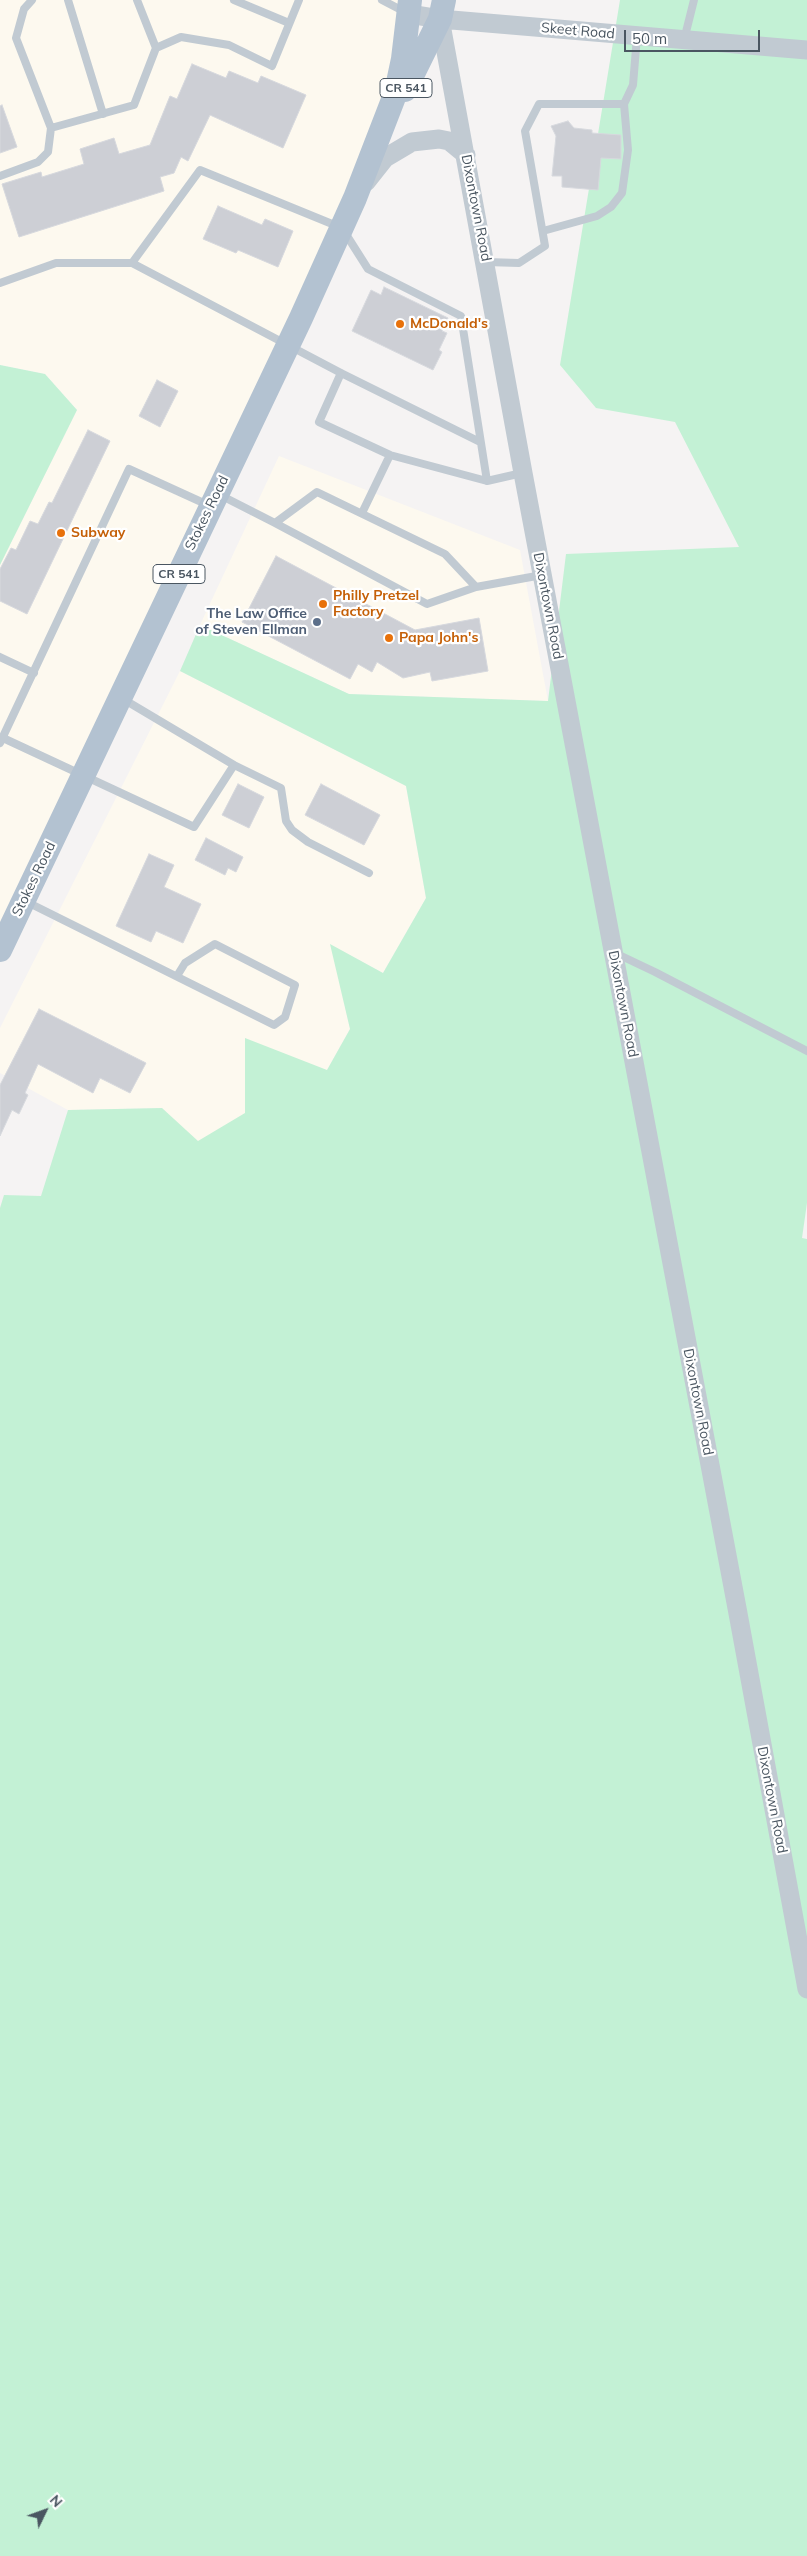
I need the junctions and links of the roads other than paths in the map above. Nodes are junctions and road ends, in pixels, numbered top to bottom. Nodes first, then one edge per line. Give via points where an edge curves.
1 (32, 0) edge
2 (68, 0) edge
3 (138, 0) edge
4 (234, 0) edge
5 (299, 0) edge
6 (382, 0) edge
7 (694, 0) edge
8 (440, 6) edge
9 (410, 7) edge
10 (290, 23) junction
11 (637, 36) junction
12 (684, 40) junction
13 (156, 48) junction
14 (807, 50) edge
15 (624, 104) junction
16 (103, 114) junction
17 (51, 128) junction
18 (466, 154) junction
19 (373, 157) junction
20 (0, 176) edge
21 (355, 198) junction
22 (342, 228) junction
23 (543, 231) junction
24 (486, 262) junction
25 (132, 263) junction
26 (0, 283) edge
27 (288, 345) junction
28 (341, 373) junction
29 (480, 442) junction
30 (390, 455) junction
31 (523, 473) junction
32 (487, 481) junction
33 (214, 500) junction
34 (362, 513) junction
35 (275, 523) junction
36 (542, 576) junction
37 (476, 587) junction
38 (0, 656) edge
39 (34, 673) junction
40 (120, 697) junction
41 (1, 741) edge
42 (234, 765) junction
43 (83, 776) junction
44 (369, 873) dead end
45 (24, 901) junction
46 (0, 950) edge
47 (613, 952) junction
48 (177, 976) junction
49 (807, 1051) edge
50 (807, 1989) edge

1 - 17 lane via 24,9 16,38
2 - 16 lane
3 - 13 lane
4 - 10 lane
5 - 10 lane
6 - 9 lane
7 - 12 lane
8 - 9 street, Skeet Road
8 - 11 street, Skeet Road
8 - 18 street, Dixontown Road
8 - 19 main road, Stokes Road / CR 541
9 - 19 main road, Stokes Road / CR 541 via 396,92
10 - 13 lane via 272,66 229,46 181,37
11 - 12 street, Skeet Road
11 - 15 lane via 633,85
12 - 14 street, Skeet Road
13 - 16 lane via 134,105
15 - 23 lane via 628,150 622,193 612,207 597,216
15 - 23 lane via 539,104 525,131
16 - 17 lane
17 - 20 lane via 48,152 38,162
18 - 21 street via 444,140 412,142 385,158
18 - 24 street, Dixontown Road
19 - 21 main road, Stokes Road / CR 541
21 - 22 main road, Stokes Road / CR 541
22 - 25 lane via 200,170
22 - 27 main road, Stokes Road / CR 541
22 - 29 lane via 368,269 462,316
23 - 24 lane via 545,246 519,263
24 - 31 street, Dixontown Road
25 - 26 lane via 56,263
25 - 27 lane
27 - 28 lane
27 - 33 main road, Stokes Road / CR 541
28 - 29 lane
28 - 30 lane via 320,422
29 - 32 lane
30 - 32 lane
30 - 34 lane
31 - 32 lane
31 - 36 street, Dixontown Road
33 - 35 lane
33 - 39 lane via 129,469
33 - 40 main road, Stokes Road / CR 541
34 - 35 lane via 317,492
34 - 37 lane via 444,554
35 - 37 lane via 427,604
36 - 37 lane
36 - 47 street, Dixontown Road
38 - 39 lane
39 - 41 lane
40 - 42 lane
40 - 43 main road, Stokes Road / CR 541
41 - 43 lane
42 - 43 lane via 194,828
42 - 44 lane via 281,788 286,821 292,830 308,842
43 - 45 main road, Stokes Road / CR 541
45 - 46 main road, Stokes Road / CR 541
45 - 48 lane
47 - 49 lane
47 - 50 street, Dixontown Road
48 - 48 lane via 274,1025 286,1017 295,985 215,944 186,962

